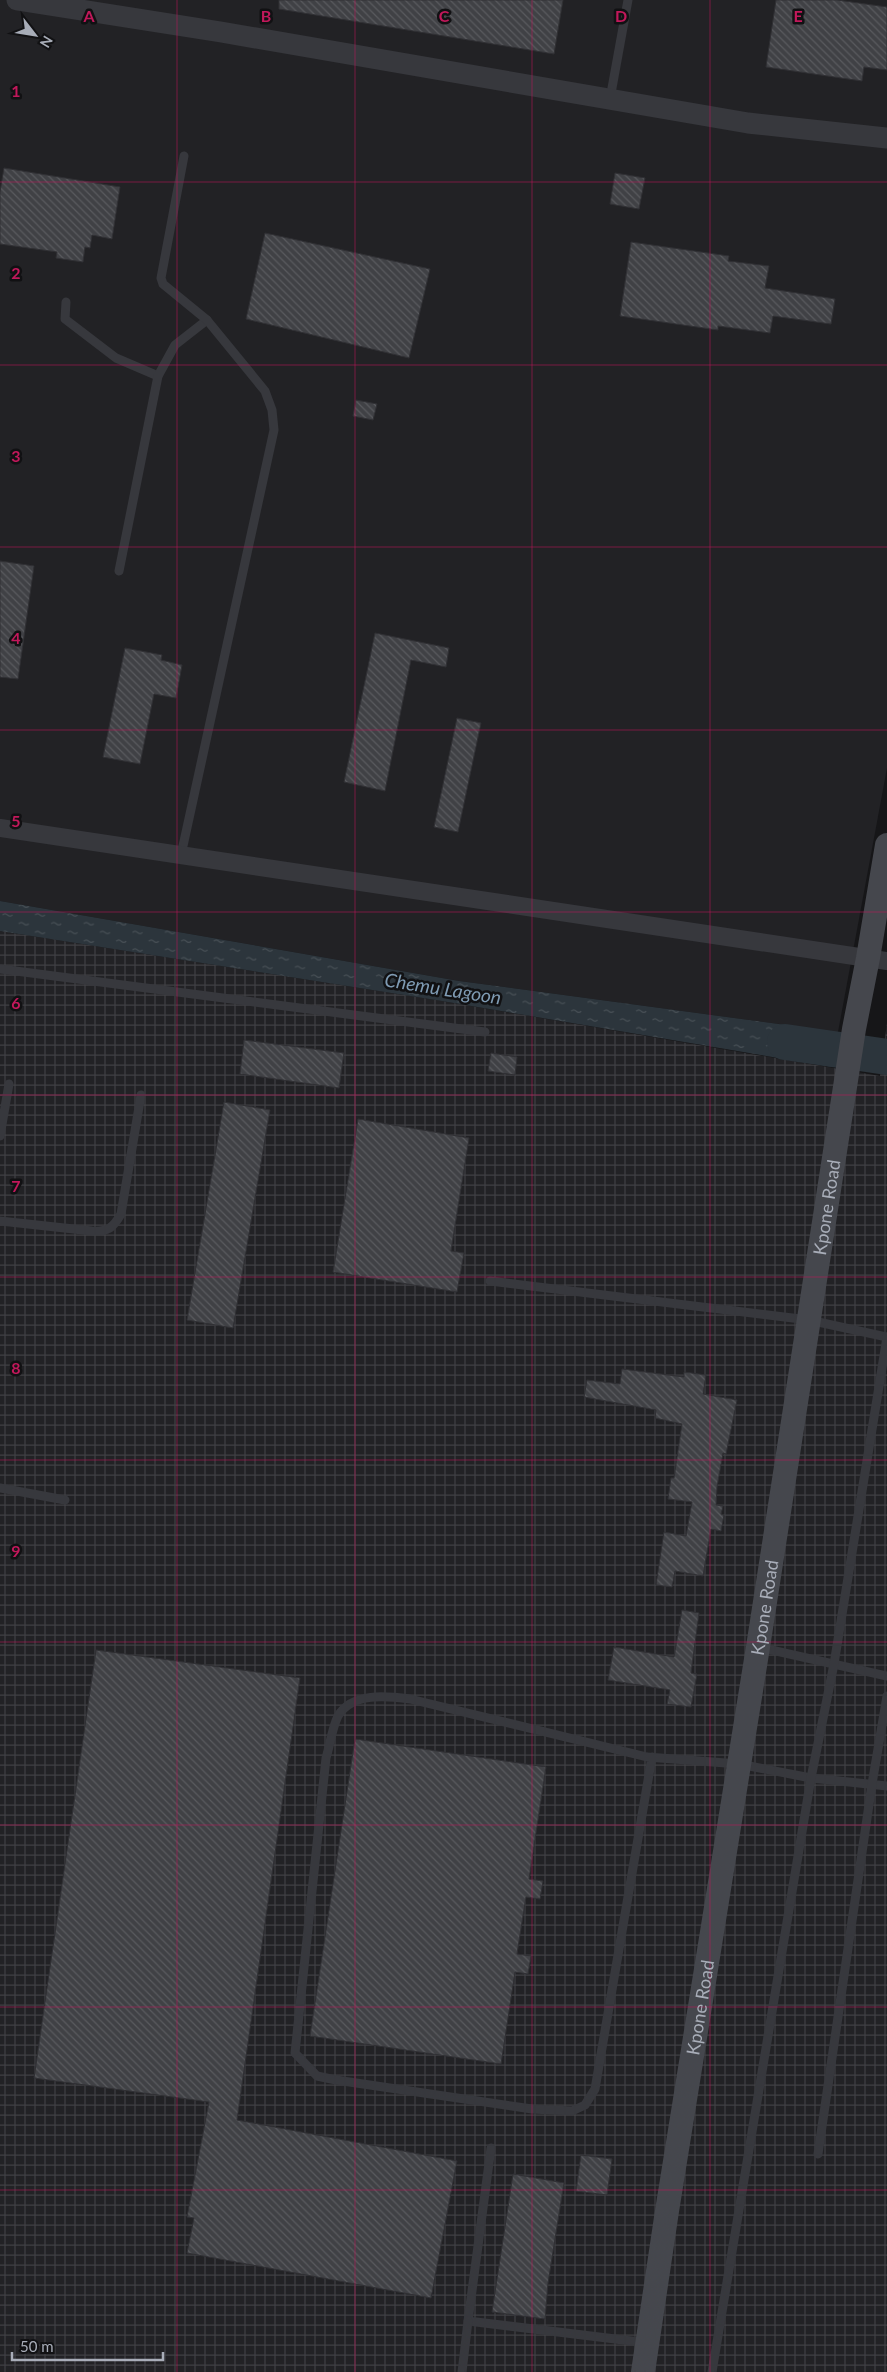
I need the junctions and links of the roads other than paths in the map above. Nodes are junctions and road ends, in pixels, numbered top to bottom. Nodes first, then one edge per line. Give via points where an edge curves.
1 (17, 0) edge
2 (628, 0) edge
3 (610, 100) junction
4 (887, 138) edge
5 (184, 156) dead end
6 (66, 302) dead end
7 (207, 320) junction
8 (158, 376) junction
9 (119, 572) dead end
10 (0, 828) edge
11 (887, 845) edge
12 (181, 855) junction
13 (878, 960) edge
14 (0, 969) edge
15 (485, 1032) dead end
16 (9, 1084) dead end
17 (141, 1095) dead end
18 (0, 1136) edge
19 (0, 1221) edge
20 (490, 1281) dead end
21 (809, 1320) junction
22 (887, 1338) edge
23 (0, 1488) edge
24 (65, 1500) dead end
25 (758, 1647) junction
26 (834, 1664) junction
27 (887, 1676) edge
28 (887, 1696) edge
29 (652, 1757) junction
30 (739, 1764) junction
31 (811, 1778) junction
32 (872, 1784) junction
33 (887, 1786) edge
34 (490, 2148) dead end
35 (818, 2154) dead end
36 (468, 2321) junction
37 (648, 2343) junction
38 (462, 2372) edge
39 (643, 2372) edge
40 (712, 2372) edge

1 - 3 street
2 - 3 lane
3 - 4 street via 748,123
5 - 7 lane via 161,278 168,290
6 - 8 lane via 65,319 116,358
7 - 8 lane via 175,345
7 - 12 lane via 265,391 272,410 274,430
8 - 9 lane
10 - 12 street
11 - 13 main road, Kpone Road
12 - 13 street
13 - 21 main road, Kpone Road via 854,1029
14 - 15 lane
16 - 18 lane
17 - 19 lane via 121,1214 114,1226 105,1232 92,1232
20 - 21 lane
21 - 22 lane
21 - 25 main road, Kpone Road
22 - 26 lane
23 - 24 lane
25 - 26 lane
25 - 30 main road, Kpone Road
26 - 27 lane
26 - 31 lane
28 - 32 lane
29 - 29 lane via 595,2089 585,2105 572,2111 532,2108 336,2080 318,2076 295,2053 326,1758 338,1716 350,1704 377,1695 410,1699
29 - 30 lane
30 - 31 lane
30 - 37 main road, Kpone Road
31 - 32 lane
31 - 40 lane
32 - 33 lane
32 - 35 lane
34 - 36 lane
36 - 37 lane
36 - 38 lane
37 - 39 main road, Kpone Road

